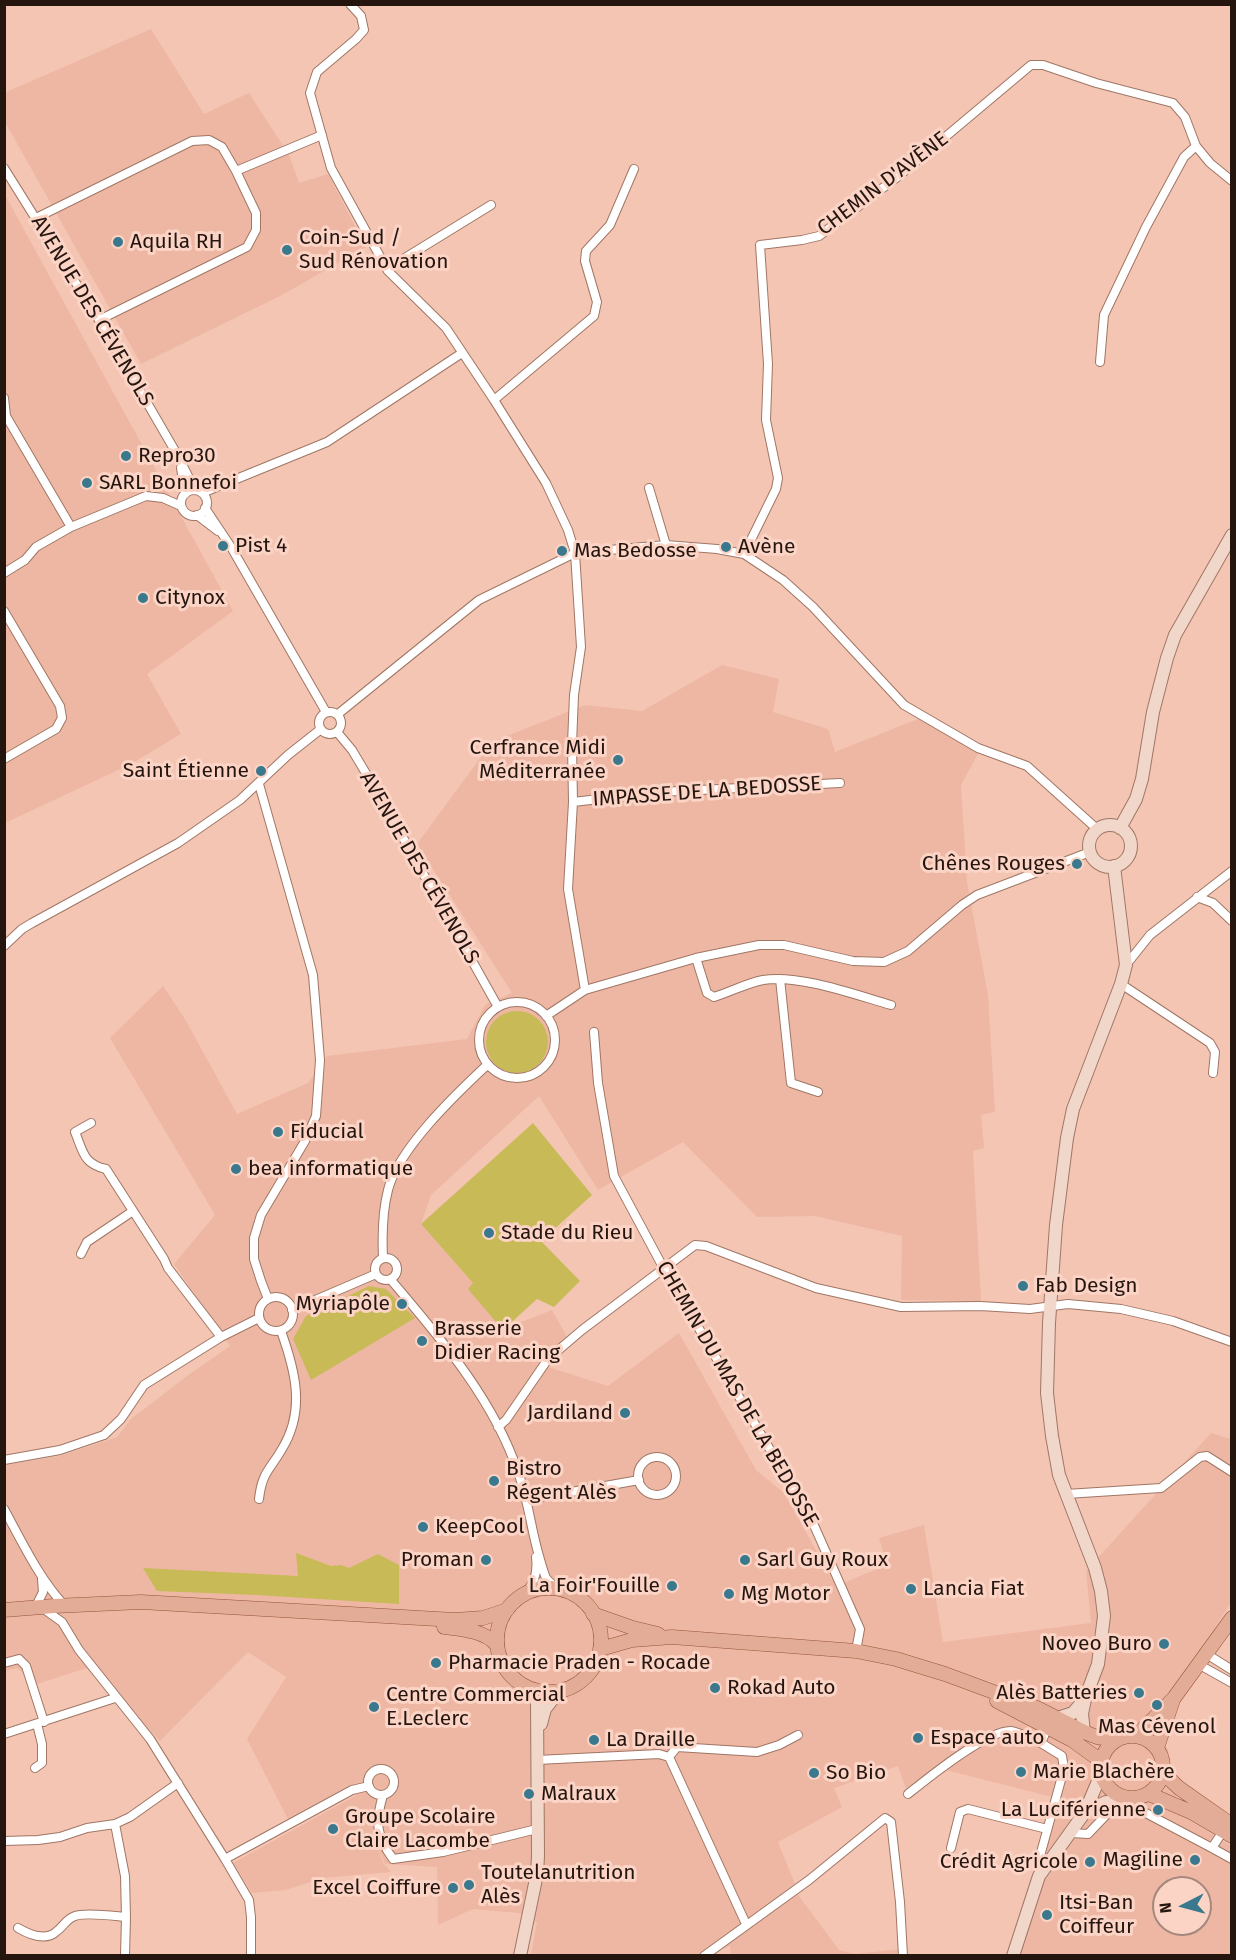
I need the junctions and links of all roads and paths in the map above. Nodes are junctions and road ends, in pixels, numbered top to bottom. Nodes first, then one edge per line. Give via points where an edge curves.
1 (350, 4) edge
2 (322, 135) junction
3 (1196, 146) junction
4 (4, 168) edge
5 (634, 169) dead end
6 (236, 171) junction
7 (1232, 181) edge
8 (491, 205) dead end
9 (36, 218) junction
10 (388, 271) junction
11 (99, 320) junction
12 (462, 352) junction
13 (1100, 362) dead end
14 (4, 398) edge
15 (494, 400) junction
16 (178, 456) junction
17 (649, 488) dead end
18 (198, 492) junction
19 (183, 499) junction
20 (206, 508) junction
21 (197, 515) junction
22 (71, 527) junction
23 (222, 534) junction
24 (1232, 535) edge
25 (666, 545) junction
26 (575, 553) junction
27 (744, 554) junction
28 (4, 573) edge
29 (4, 611) edge
30 (326, 712) junction
31 (338, 714) junction
32 (321, 729) junction
33 (338, 732) junction
34 (4, 759) edge
35 (840, 783) dead end
36 (259, 784) junction
37 (573, 802) junction
38 (1120, 828) junction
39 (1097, 829) junction
40 (1090, 852) junction
41 (1114, 866) junction
42 (1232, 871) edge
43 (1197, 897) junction
44 (1232, 921) edge
45 (4, 946) edge
46 (696, 958) junction
47 (1126, 965) junction
48 (780, 980) junction
49 (1121, 984) junction
50 (585, 990) junction
51 (891, 1005) dead end
52 (498, 1006) junction
53 (546, 1016) junction
54 (594, 1032) dead end
55 (487, 1065) junction
56 (1213, 1073) dead end
57 (818, 1092) dead end
58 (91, 1123) dead end
59 (133, 1211) junction
60 (81, 1254) dead end
61 (383, 1258) junction
62 (664, 1269) junction
63 (376, 1274) junction
64 (391, 1280) junction
65 (268, 1299) junction
66 (1050, 1307) junction
67 (292, 1310) junction
68 (259, 1318) junction
69 (281, 1331) junction
70 (222, 1337) junction
71 (1232, 1342) edge
72 (498, 1427) junction
73 (4, 1460) edge
74 (1232, 1472) edge
75 (639, 1480) junction
76 (1066, 1494) junction
77 (259, 1499) dead end
78 (526, 1500) junction
79 (4, 1509) edge
80 (535, 1542) junction
81 (41, 1575) junction
82 (560, 1589) junction
83 (522, 1596) junction
84 (71, 1605) junction
85 (38, 1607) junction
86 (230, 1608) junction
87 (4, 1610) edge
88 (507, 1610) junction
89 (593, 1614) junction
90 (1232, 1618) edge
91 (672, 1637) junction
92 (497, 1645) junction
93 (600, 1649) junction
94 (79, 1650) junction
95 (856, 1651) junction
96 (1202, 1658) junction
97 (4, 1663) edge
98 (1232, 1671) edge
99 (1232, 1683) edge
100 (521, 1684) junction
101 (559, 1691) junction
102 (115, 1698) junction
103 (1174, 1698) junction
104 (1085, 1699) junction
105 (40, 1723) junction
106 (1053, 1723) junction
107 (1084, 1732) junction
108 (4, 1734) edge
109 (798, 1735) dead end
110 (1136, 1736) junction
111 (537, 1740) junction
112 (1116, 1740) junction
113 (1041, 1743) junction
114 (1157, 1748) junction
115 (669, 1757) junction
116 (537, 1761) junction
117 (1101, 1767) junction
118 (35, 1768) dead end
119 (1162, 1773) junction
120 (177, 1783) junction
121 (369, 1786) junction
122 (908, 1794) dead end
123 (1149, 1794) junction
124 (383, 1795) junction
125 (1124, 1798) junction
126 (1086, 1812) junction
127 (115, 1824) junction
128 (537, 1829) junction
129 (1047, 1829) junction
130 (1229, 1831) edge
131 (1071, 1833) junction
132 (4, 1841) edge
133 (951, 1848) dead end
134 (1212, 1848) junction
135 (225, 1859) junction
136 (1232, 1859) edge
137 (1039, 1876) junction
138 (126, 1917) junction
139 (746, 1924) junction
140 (18, 1928) dead end
141 (125, 1956) edge
142 (251, 1956) edge
143 (520, 1956) edge
144 (704, 1956) edge
145 (903, 1956) edge
146 (1012, 1956) edge

1 - 2 street via 361,16 364,30 317,72 310,93
2 - 6 street
2 - 10 street via 331,168
3 - 7 street, CHEMIN D'AVÈNE
3 - 13 street via 1184,157 1104,315
3 - 27 street, CHEMIN D'AVÈNE via 1185,117 1173,103 1043,65 1031,65 900,175 819,236 760,245 768,364 766,420 777,478 776,489
4 - 9 street, AVENUE DES CÉVENOLS
5 - 15 street via 610,225 586,251 585,261 597,302 594,316
6 - 9 street via 222,147 209,140 192,141
6 - 11 street via 256,213 256,230 247,247
8 - 10 street
9 - 11 street, AVENUE DES CÉVENOLS
10 - 12 street via 446,328
11 - 16 street, AVENUE DES CÉVENOLS
12 - 15 street
12 - 18 street via 327,442
14 - 22 street via 6,416
15 - 26 street via 546,483
16 - 18 street, AVENUE DES CÉVENOLS
16 - 19 street, AVENUE DES CÉVENOLS
17 - 25 street
18 - 19 street
18 - 20 street via 206,500
19 - 21 street via 189,515
19 - 22 street via 146,496
20 - 21 street
20 - 23 street
21 - 23 street
22 - 28 street via 36,547 25,560
23 - 30 street
24 - 38 street via 1173,642 1153,712 1139,789
25 - 26 street
25 - 27 street
26 - 31 street via 479,600
26 - 37 street via 581,647 574,695
27 - 39 street via 783,580 813,607 904,705 978,748 1027,766
29 - 34 street via 60,706 62,718 56,729
30 - 31 street
30 - 32 street via 319,721
31 - 33 street
32 - 33 street via 326,734
32 - 36 street via 288,754
33 - 52 street, AVENUE DES CÉVENOLS via 379,795
35 - 37 street, IMPASSE DE LA BEDOSSE via 660,792
36 - 45 street via 178,843 32,923
36 - 65 street via 313,975 320,1060 316,1116 261,1215 254,1238 254,1259
37 - 50 street via 568,889
38 - 39 street via 1109,825
38 - 41 street via 1129,839 1129,853
39 - 40 street via 1090,839
40 - 41 street via 1097,862
40 - 46 street via 977,895 908,951 884,962 853,961 784,945 759,945
41 - 47 street
42 - 43 street
43 - 44 street via 1213,903
43 - 47 street via 1150,934
46 - 48 street via 707,993 714,997 763,980
46 - 50 street
47 - 49 street
48 - 51 street via 818,985
48 - 57 street via 791,1083
49 - 56 street via 1210,1043 1215,1052
49 - 66 street via 1073,1109 1056,1225
50 - 53 street
52 - 53 street via 524,1002
52 - 55 street via 480,1028 479,1047
53 - 55 street via 554,1032 554,1050 541,1070 525,1078 507,1078
54 - 62 street, CHEMIN DU MAS DE LA BEDOSSE via 598,1083 614,1176
55 - 61 street via 416,1139 402,1159 388,1188 382,1221
58 - 59 street via 75,1132 88,1162 106,1169
59 - 60 street via 87,1242
59 - 70 street via 168,1268
61 - 63 street via 376,1265
61 - 64 street via 396,1264 396,1275
62 - 66 street via 695,1245 706,1246 816,1288 901,1307
62 - 72 street via 548,1359
62 - 95 street, CHEMIN DU MAS DE LA BEDOSSE via 813,1523 860,1629
63 - 64 street
63 - 67 street
64 - 72 street via 469,1377
65 - 67 street via 286,1300
65 - 68 street via 260,1307
66 - 71 street via 1068,1304 1121,1309 1173,1321
66 - 76 street via 1048,1412
67 - 69 street via 290,1325
68 - 69 street via 265,1328
68 - 70 street
69 - 77 street via 297,1389 296,1407 282,1449 262,1479
70 - 73 street via 144,1385 121,1419 104,1435 60,1450
72 - 78 street
74 - 76 street via 1207,1456 1200,1457 1161,1488
75 - 75 street via 645,1491 660,1495 672,1488 676,1474 666,1459 654,1457 643,1463
75 - 78 street
76 - 104 street via 1095,1568 1104,1616 1098,1664
78 - 80 street
79 - 81 street
80 - 82 street via 546,1577
80 - 83 street via 536,1576
81 - 84 street via 51,1591
81 - 85 street via 43,1592
82 - 83 main road via 534,1590
82 - 89 main road via 585,1603
83 - 88 main road
84 - 85 main road
84 - 86 main road via 141,1602
84 - 94 street via 66,1619
85 - 87 main road
85 - 94 street via 62,1622
86 - 88 main road via 455,1620 483,1618
86 - 92 main road via 308,1619 459,1629 478,1633
88 - 92 main road
89 - 91 main road
89 - 93 main road via 600,1631
90 - 96 main road
91 - 93 main road via 632,1640
91 - 95 main road
92 - 100 main road via 509,1674
93 - 101 main road via 582,1680
94 - 102 street
95 - 106 main road via 945,1674 1037,1708
96 - 98 street
96 - 99 street
96 - 103 main road
97 - 105 street via 19,1659 26,1666
100 - 101 main road via 533,1690
100 - 111 street via 532,1692 537,1703
101 - 111 street via 545,1709
102 - 105 street
102 - 120 street via 150,1739
103 - 110 main road
103 - 114 main road
104 - 106 street via 1073,1713
104 - 107 street
105 - 108 street
105 - 118 street via 42,1763
106 - 107 main road
106 - 113 street
106 - 117 main road
107 - 112 main road
109 - 115 street via 757,1752 677,1747
110 - 112 main road
110 - 114 main road
111 - 116 street
112 - 117 main road via 1104,1752
113 - 122 street via 1013,1731 1001,1732 952,1760
113 - 129 street via 1062,1756 1064,1769
114 - 119 main road
115 - 116 street via 659,1754
115 - 139 street
116 - 128 street
117 - 125 main road via 1109,1789
117 - 126 street
119 - 123 main road
119 - 130 main road
120 - 127 street
120 - 135 street
121 - 124 street
121 - 124 street via 374,1772 390,1773 394,1784
121 - 135 street via 352,1790
123 - 125 main road
123 - 130 main road
124 - 128 street via 377,1815 378,1832 393,1859 443,1852
125 - 126 street
126 - 131 street
127 - 132 street via 60,1837
127 - 138 street
128 - 143 street via 537,1874
129 - 133 street via 968,1809 960,1812
129 - 137 street
130 - 134 street
131 - 134 street via 1088,1834 1109,1812 1142,1811
131 - 137 street
134 - 136 street
135 - 142 street via 249,1900
137 - 146 street
138 - 140 street via 76,1915 56,1933 42,1937
138 - 141 street
139 - 144 street
139 - 145 street via 885,1818 891,1822 895,1847

